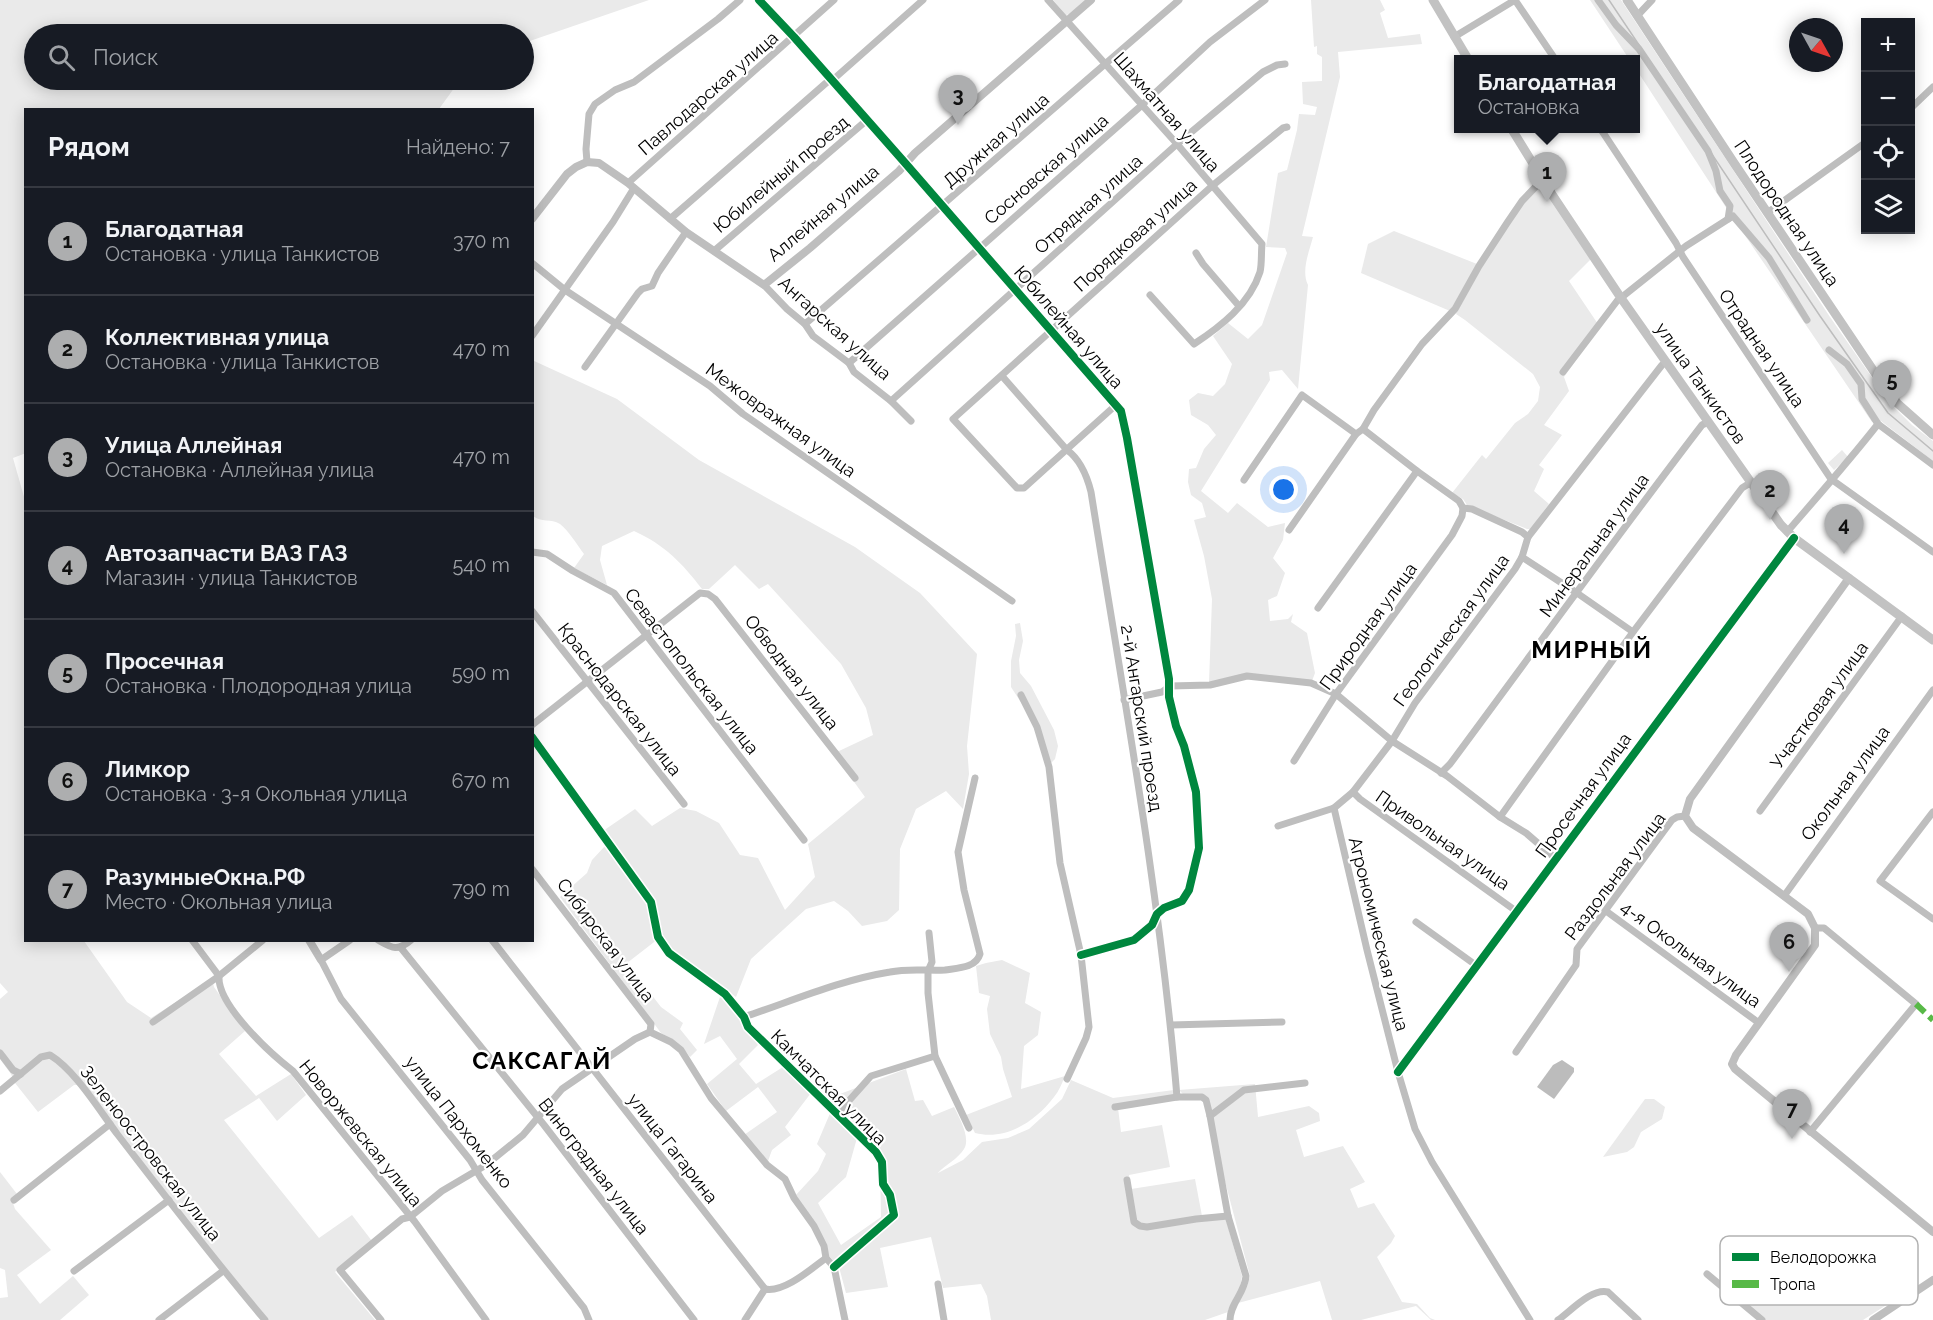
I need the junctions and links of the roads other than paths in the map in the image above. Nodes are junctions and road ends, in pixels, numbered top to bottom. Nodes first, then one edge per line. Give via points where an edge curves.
1 (740, 0) edge
2 (834, 0) edge
3 (923, 0) edge
4 (1048, 0) edge
5 (1091, 0) edge
6 (1179, 0) edge
7 (1265, 0) edge
8 (1433, 0) edge
9 (1515, 0) edge
10 (1598, 0) edge
11 (1627, 0) edge
12 (1652, 0) edge
13 (760, 1) edge
14 (1637, 16) junction
15 (1069, 21) junction
16 (794, 37) junction
17 (1454, 37) junction
18 (1465, 55) edge
19 (1552, 55) edge
20 (1106, 64) junction
21 (1285, 64) dead end
22 (831, 80) junction
23 (1933, 87) edge
24 (1142, 105) junction
25 (1915, 105) edge
26 (867, 120) junction
27 (1287, 127) dead end
28 (1514, 133) edge
29 (1603, 133) edge
30 (1177, 144) junction
31 (1861, 146) edge
32 (587, 162) junction
33 (906, 164) junction
34 (1543, 179) junction
35 (631, 186) junction
36 (1212, 186) junction
37 (943, 206) junction
38 (1767, 213) junction
39 (534, 216) edge
40 (1730, 217) junction
41 (670, 219) junction
42 (686, 232) junction
43 (978, 248) junction
44 (714, 251) junction
45 (1680, 251) junction
46 (1196, 253) dead end
47 (534, 265) edge
48 (764, 285) junction
49 (1016, 288) junction
50 (564, 290) junction
51 (1150, 295) dead end
52 (1621, 298) junction
53 (1239, 306) junction
54 (1807, 320) dead end
55 (618, 323) junction
56 (805, 324) junction
57 (1052, 331) junction
58 (534, 333) edge
59 (1829, 350) dead end
60 (1666, 362) junction
61 (849, 363) junction
62 (585, 367) dead end
63 (1563, 372) dead end
64 (1002, 376) junction
65 (891, 401) junction
66 (1117, 404) junction
67 (912, 421) dead end
68 (1708, 422) junction
69 (1878, 424) junction
70 (1360, 431) junction
71 (1933, 435) edge
72 (1067, 450) junction
73 (1933, 465) edge
74 (1417, 471) junction
75 (1832, 479) junction
76 (1244, 480) dead end
77 (1750, 483) junction
78 (1463, 508) junction
79 (1289, 530) dead end
80 (1790, 535) junction
81 (1528, 537) junction
82 (534, 552) edge
83 (1933, 552) edge
84 (1522, 556) junction
85 (1849, 578) junction
86 (1577, 593) junction
87 (1012, 601) dead end
88 (1318, 608) dead end
89 (534, 614) edge
90 (1902, 616) junction
91 (1632, 632) junction
92 (647, 635) junction
93 (1933, 639) edge
94 (588, 682) junction
95 (1170, 686) junction
96 (1933, 690) edge
97 (1336, 694) junction
98 (1021, 695) dead end
99 (1124, 700) junction
100 (534, 723) edge
101 (534, 740) edge
102 (1392, 741) junction
103 (1293, 761) dead end
104 (1442, 773) junction
105 (855, 778) dead end
106 (975, 778) dead end
107 (1353, 792) junction
108 (684, 804) dead end
109 (1334, 808) junction
110 (1760, 811) dead end
111 (1933, 812) edge
112 (1685, 816) junction
113 (1500, 817) junction
114 (1930, 822) edge
115 (1278, 826) dead end
116 (804, 840) dead end
117 (1555, 858) junction
118 (534, 872) edge
119 (1784, 896) junction
120 (1516, 911) junction
121 (1606, 911) junction
122 (1157, 915) junction
123 (1933, 919) edge
124 (1416, 922) dead end
125 (1815, 928) junction
126 (929, 933) dead end
127 (194, 942) edge
128 (261, 942) edge
129 (310, 942) edge
130 (347, 942) edge
131 (381, 942) edge
132 (408, 942) edge
133 (494, 942) edge
134 (401, 948) junction
135 (1081, 955) junction
136 (321, 960) junction
137 (1477, 966) junction
138 (928, 971) junction
139 (219, 976) junction
140 (744, 1017) junction
141 (153, 1022) dead end
142 (1282, 1022) dead end
143 (1759, 1023) junction
144 (1171, 1025) junction
145 (650, 1032) junction
146 (1516, 1052) dead end
147 (0, 1053) edge
148 (935, 1056) junction
149 (591, 1068) junction
150 (1398, 1072) junction
151 (21, 1074) junction
152 (1067, 1079) dead end
153 (1305, 1083) dead end
154 (0, 1090) edge
155 (1177, 1097) junction
156 (1115, 1107) dead end
157 (837, 1114) junction
158 (1210, 1116) junction
159 (538, 1118) junction
160 (110, 1124) junction
161 (969, 1128) dead end
162 (1810, 1132) junction
163 (477, 1169) junction
164 (1127, 1180) dead end
165 (14, 1200) dead end
166 (169, 1200) junction
167 (1228, 1216) junction
168 (410, 1217) junction
169 (1933, 1232) edge
170 (826, 1258) junction
171 (834, 1267) junction
172 (74, 1271) dead end
173 (223, 1271) junction
174 (1707, 1274) dead end
175 (1933, 1280) edge
176 (938, 1284) dead end
177 (1720, 1285) edge
178 (765, 1289) junction
179 (1918, 1290) edge
180 (1744, 1305) edge
181 (1896, 1305) edge
182 (159, 1320) edge
183 (265, 1320) edge
184 (381, 1320) edge
185 (486, 1320) edge
186 (590, 1320) edge
187 (694, 1320) edge
188 (745, 1320) edge
189 (845, 1320) edge
190 (944, 1320) edge
191 (1230, 1320) edge
192 (1530, 1320) edge
193 (1558, 1320) edge
194 (1638, 1320) edge
195 (1762, 1320) edge
196 (1873, 1320) edge

1 - 32 street via 634,82 595,104 589,114
2 - 16 street, Павлодарская улица
3 - 22 street
4 - 15 street, Шахматная улица
5 - 15 street, Аллейная улица
6 - 20 street, Дружная улица
7 - 24 street, Сосновская улица via 1210,42
8 - 17 main road
9 - 17 street
9 - 19 street
10 - 40 street via 1639,49 1708,151 1720,191 1730,206
11 - 14 main road, Плодородная улица
12 - 14 street
13 - 16 street, Юбилейная улица
14 - 38 main road, Плодородная улица
15 - 20 street, Шахматная улица
15 - 33 street, Аллейная улица
16 - 22 street, Юбилейная улица
16 - 35 street, Павлодарская улица
17 - 18 main road
20 - 24 street, Шахматная улица
20 - 37 street, Дружная улица
21 - 30 street, Отрядная улица via 1263,72
22 - 26 street, Юбилейная улица
22 - 41 street
23 - 25 street
24 - 30 street, Шахматная улица
24 - 43 street, Сосновская улица
26 - 33 street, Юбилейная улица
26 - 44 street, Юбилейный проезд
27 - 36 street, Порядковая улица
28 - 34 main road, улица Танкистов
29 - 45 street, Отрадная улица
30 - 36 street, Шахматная улица
30 - 49 street, Отрядная улица
31 - 38 street
32 - 35 street, Ангарская улица via 599,163
32 - 39 street via 567,174
33 - 37 street, Юбилейная улица
33 - 48 street, Аллейная улица
34 - 52 main road, улица Танкистов
34 - 70 street via 1521,201 1455,309 1422,344
35 - 41 street, Ангарская улица
35 - 50 street, Павлодарская улица via 613,222
36 - 53 street, Шахматная улица via 1262,244 1260,271
36 - 57 street, Порядковая улица
37 - 43 street, Юбилейная улица
37 - 56 street, Дружная улица
38 - 71 main road, Плодородная улица via 1897,403
40 - 45 street
40 - 54 street via 1769,258
41 - 42 street, Ангарская улица
42 - 44 street, Ангарская улица
42 - 55 street via 652,286 642,289
43 - 49 street, Юбилейная улица
43 - 61 street, Сосновская улица
44 - 48 street, Ангарская улица
45 - 52 street
45 - 75 street, Отрадная улица
46 - 53 street
47 - 50 street, Межовражная улица
48 - 56 street, Ангарская улица
49 - 57 street, Юбилейная улица
49 - 65 street, Отрядная улица
50 - 55 street, Межовражная улица
50 - 58 street, Павлодарская улица
51 - 53 street via 1194,344 1218,328
52 - 60 main road, улица Танкистов
52 - 63 street
55 - 62 street
55 - 87 street, Межовражная улица
56 - 61 street, Ангарская улица via 813,336
57 - 64 street, Порядковая улица
57 - 66 street, Юбилейная улица
59 - 69 street via 1847,364 1861,384 1862,399
60 - 68 main road, улица Танкистов
60 - 81 street, Геологическая улица
61 - 65 street, Ангарская улица via 854,372
64 - 72 street, 2-й Ангарский проезд
64 - 72 street, Порядковая улица via 953,419 1017,488 1024,488
65 - 67 street, Ангарская улица
66 - 72 street
66 - 95 street, Юбилейная улица via 1127,438
68 - 77 main road, улица Танкистов
68 - 86 street, Минеральная улица via 1635,512
69 - 73 street
69 - 75 street, Просечная улица
70 - 74 street
70 - 76 street via 1302,395
70 - 79 street
72 - 99 street, 2-й Ангарский проезд via 1087,477 1091,492
74 - 78 street
74 - 88 street
75 - 80 street, Просечная улица
75 - 83 street, Отрадная улица
77 - 80 main road, улица Танкистов
77 - 91 street via 1742,488
78 - 81 street
78 - 97 street, Природная улица via 1452,535
80 - 85 main road, улица Танкистов
80 - 117 street, Просечная улица
81 - 84 street, Геологическая улица
82 - 92 street, Севастопольская улица via 547,554 614,593
84 - 86 street
84 - 102 street, Геологическая улица via 1414,703
85 - 90 main road, улица Танкистов
85 - 112 street, Раздольная улица via 1690,799
86 - 91 street
86 - 104 street, Минеральная улица
89 - 94 street, Краснодарская улица
90 - 93 main road, улица Танкистов
90 - 110 street, Участковая улица
91 - 113 street
92 - 94 street
92 - 105 street, Обводная улица via 700,593 708,594
92 - 116 street, Севастопольская улица
94 - 100 street
94 - 108 street, Краснодарская улица
95 - 97 street via 1210,685 1247,676 1311,683
95 - 99 street via 1162,692
95 - 122 street, Юбилейная улица via 1176,726 1196,792 1199,848 1186,897
96 - 119 street, Окольная улица
97 - 102 street
97 - 103 street, Природная улица
98 - 135 street via 1037,726 1049,767 1060,863
99 - 122 street, 2-й Ангарский проезд
101 - 140 street via 651,902 658,937 669,953 725,994
102 - 104 street
102 - 107 street, Геологическая улица
104 - 113 street
106 - 138 street, Камчатская улица via 958,852 980,954 970,965
107 - 109 street, Геологическая улица
107 - 120 street, Привольная улица
109 - 115 street, Геологическая улица
109 - 150 street, Агрономическая улица
111 - 114 street
112 - 119 street via 1693,828
112 - 121 street, Раздольная улица via 1672,820
113 - 117 street
114 - 123 street via 1880,881
117 - 120 street, Просечная улица
118 - 145 street, Сибирская улица via 651,1024
119 - 125 street via 1808,914
120 - 137 street, Просечная улица
121 - 143 street, 4-я Окольная улица
121 - 146 street, Раздольная улица via 1577,949 1576,965
122 - 135 street, Юбилейная улица via 1152,925 1134,940
122 - 144 street, 2-й Ангарский проезд
124 - 137 street
125 - 143 street via 1815,945
125 - 162 street via 1824,928 1916,1004
126 - 138 street via 932,962
127 - 139 street, Новоржевская улица
128 - 139 street
129 - 136 street, улица Пархоменко
130 - 136 street
131 - 134 street
132 - 134 street
133 - 149 street, улица Гагарина
134 - 159 street, Виноградная улица
135 - 152 street via 1089,1027
136 - 163 street, улица Пархоменко via 341,999
137 - 150 street, Просечная улица
138 - 140 street, Камчатская улица via 889,972 843,983
138 - 148 street
139 - 141 street
139 - 168 street, Новоржевская улица via 218,984 229,1005 273,1055 293,1071
140 - 157 street, Камчатская улица via 748,1028
142 - 144 street
143 - 162 street via 1732,1064
144 - 155 street, 2-й Ангарский проезд
145 - 149 street
145 - 170 street via 681,1050 711,1098 766,1165 785,1179 814,1226
147 - 151 street
148 - 157 street, Камчатская улица via 872,1076
148 - 161 street
149 - 159 street via 562,1089
149 - 178 street, улица Гагарина
150 - 192 street, Агрономическая улица via 1414,1129
151 - 154 street, Зеленоостровская улица
151 - 160 street, Зеленоостровская улица via 41,1057 50,1055 76,1079
153 - 158 street via 1244,1090
155 - 156 street
155 - 158 street via 1202,1097
157 - 171 street, Камчатская улица via 882,1162 883,1184 894,1215
158 - 167 street
159 - 163 street via 523,1135
159 - 187 street, Виноградная улица
160 - 165 street
160 - 166 street, Зеленоостровская улица
162 - 169 street
163 - 168 street
163 - 186 street, улица Пархоменко
164 - 167 street via 1134,1222 1140,1226
166 - 172 street
166 - 173 street, Зеленоостровская улица
167 - 191 street via 1246,1276
168 - 184 street via 402,1219 340,1270
168 - 185 street, Новоржевская улица
170 - 171 street
170 - 178 street via 800,1278 772,1290
171 - 189 street
173 - 182 street
173 - 183 street, Зеленоостровская улица
174 - 177 street
175 - 179 street
176 - 190 street
178 - 188 street
180 - 195 street
181 - 196 street
193 - 194 street via 1590,1296 1604,1291

